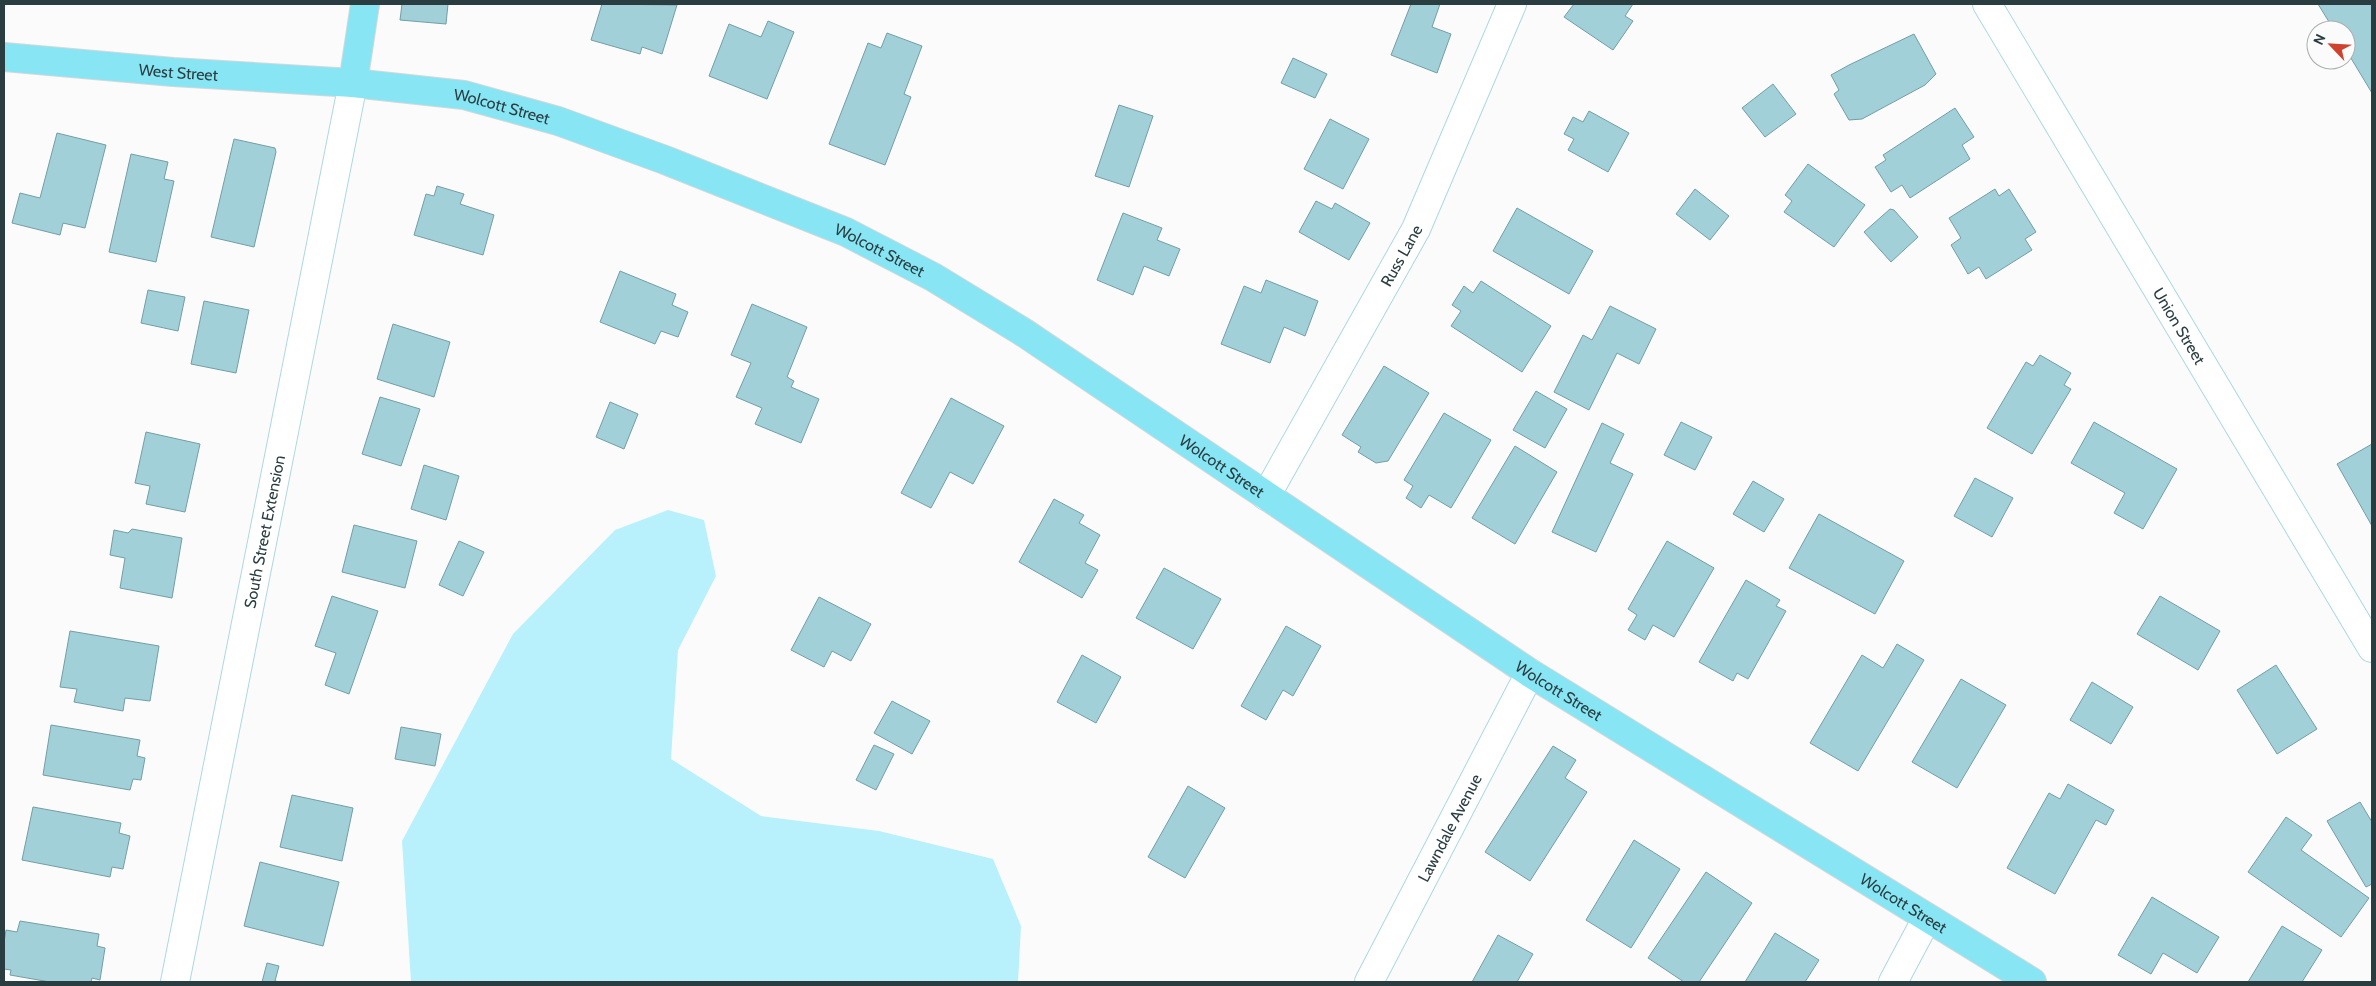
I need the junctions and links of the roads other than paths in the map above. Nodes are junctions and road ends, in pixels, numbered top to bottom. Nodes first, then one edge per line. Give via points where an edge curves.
1 (365, 4) edge
2 (1512, 4) edge
3 (1987, 4) edge
4 (4, 57) edge
5 (353, 83) junction
6 (1266, 496) junction
7 (2372, 648) edge
8 (1530, 673) junction
9 (1926, 918) junction
10 (174, 982) edge
11 (1369, 982) edge
12 (1893, 982) edge
13 (2032, 982) edge

1 - 5 main road
2 - 6 street, Russ Lane via 1416,230
3 - 7 street, Union Street
4 - 5 main road, West Street
5 - 6 main road, Wolcott Street via 464,95 558,121 674,163 846,232 933,277 1024,332
5 - 10 street, South Street Extension
6 - 8 main road, Wolcott Street
8 - 9 main road, Wolcott Street
8 - 11 street, Lawndale Avenue
9 - 12 street
9 - 13 main road, Wolcott Street

